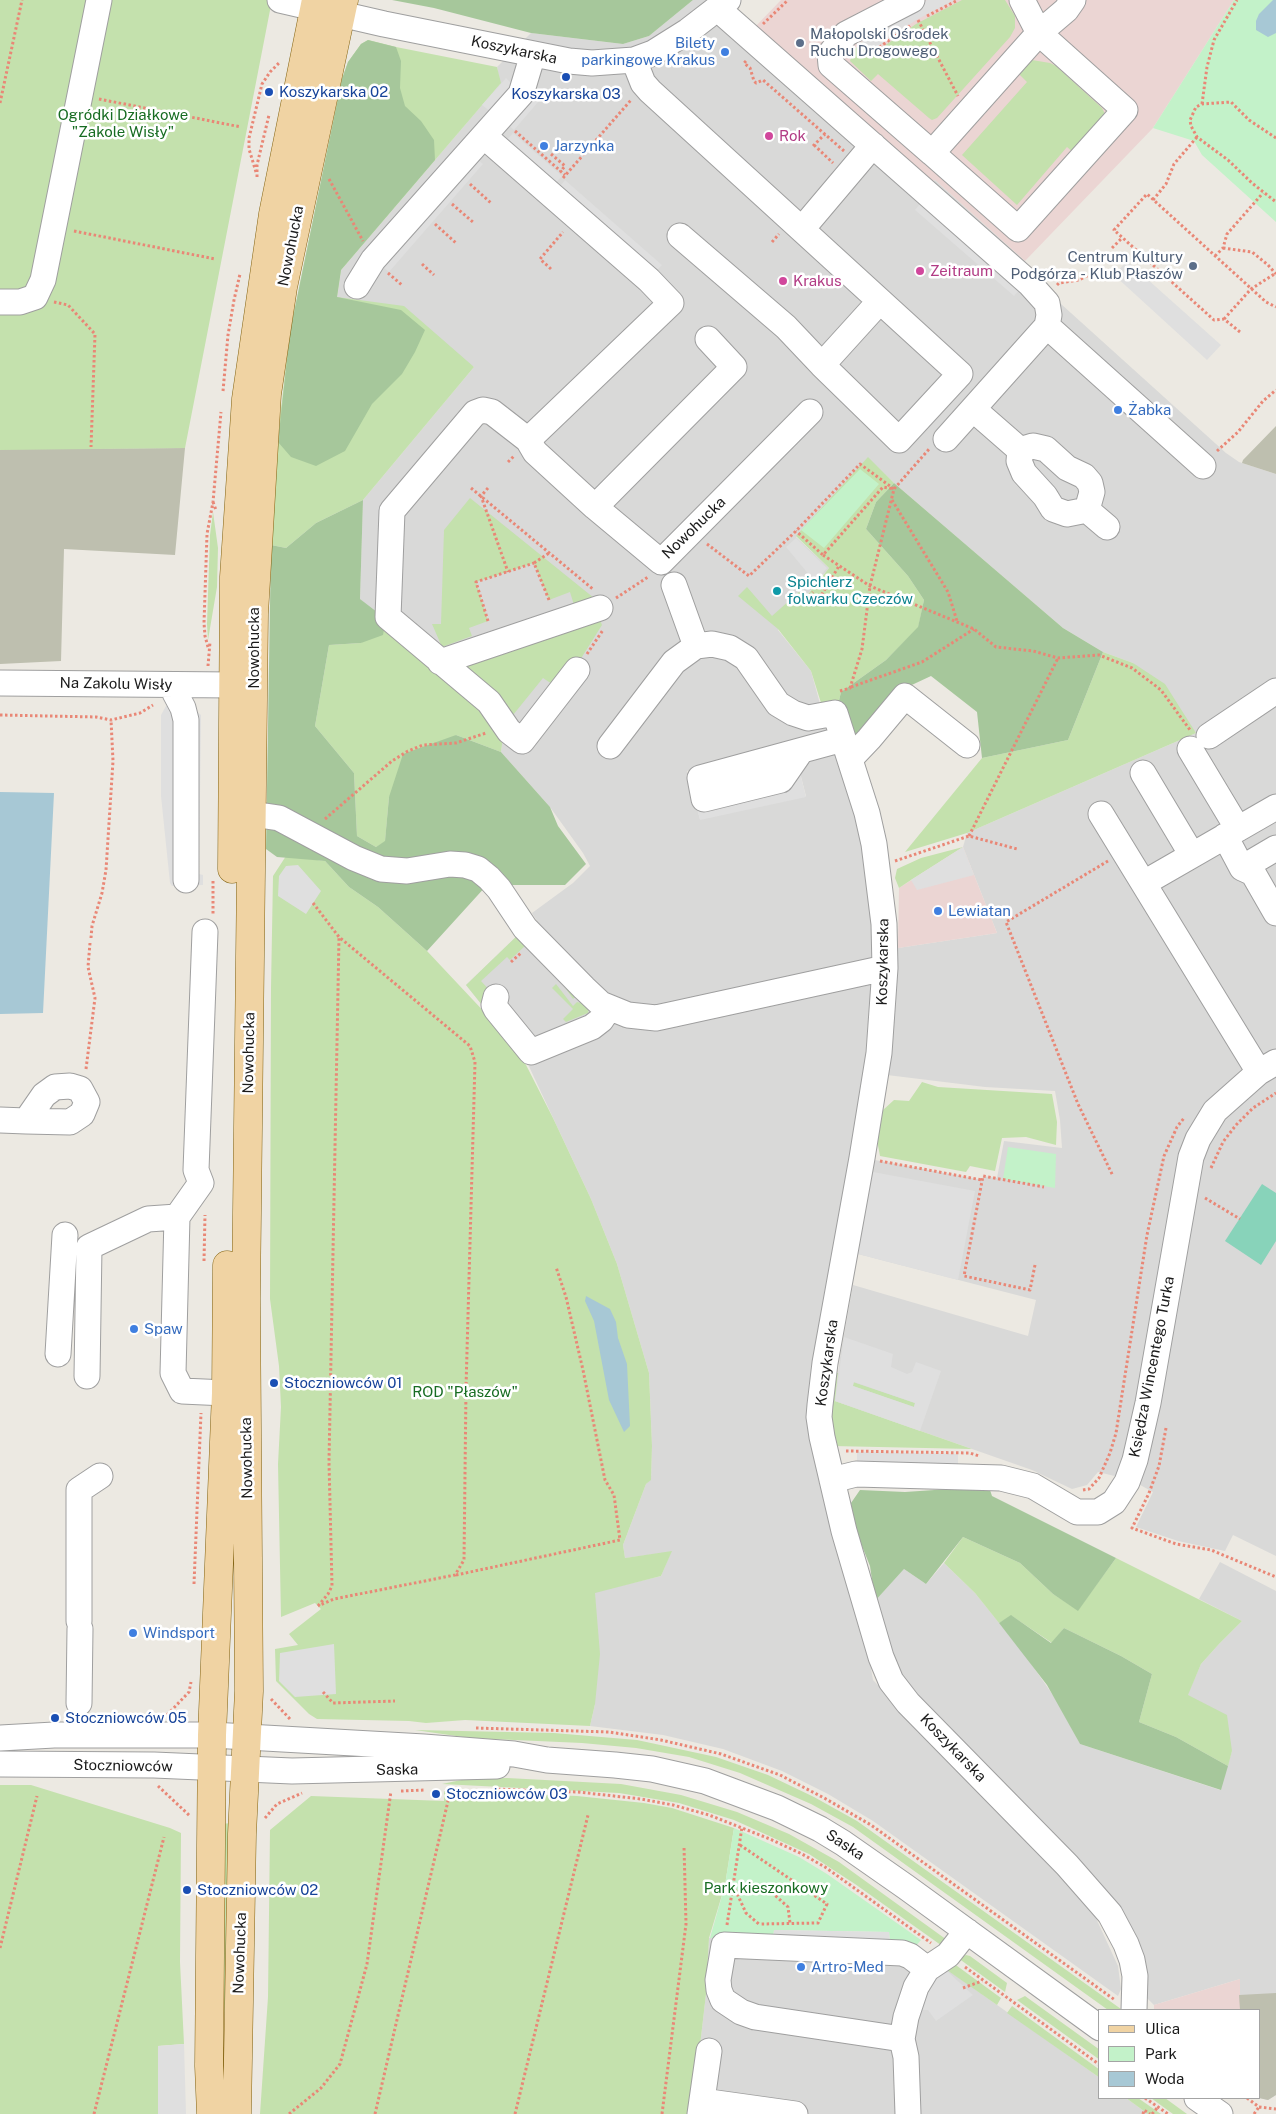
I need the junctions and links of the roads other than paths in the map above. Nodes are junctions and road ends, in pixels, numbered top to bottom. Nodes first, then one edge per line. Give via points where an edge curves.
1 (98, 0) edge
2 (280, 0) edge
3 (1022, 0) edge
4 (1073, 0) edge
5 (315, 4) edge
6 (723, 4) edge
7 (342, 7) edge
8 (916, 10) edge
9 (1039, 33) junction
10 (533, 54) junction
11 (634, 60) junction
12 (484, 137) junction
13 (873, 145) junction
14 (932, 153) junction
15 (802, 229) junction
16 (680, 236) dead end
17 (357, 286) dead end
18 (880, 301) junction
19 (0, 302) edge
20 (1047, 314) junction
21 (708, 340) dead end
22 (822, 366) junction
23 (973, 408) junction
24 (810, 412) dead end
25 (946, 439) road end
26 (528, 440) junction
27 (1020, 450) junction
28 (1203, 466) road end
29 (595, 507) junction
30 (1087, 510) junction
31 (1107, 527) dead end
32 (674, 585) dead end
33 (600, 608) road end
34 (696, 646) junction
35 (440, 662) junction
36 (577, 670) road end
37 (0, 683) edge
38 (233, 685) junction
39 (175, 689) junction
40 (1276, 691) edge
41 (967, 745) dead end
42 (610, 746) dead end
43 (846, 749) junction
44 (801, 751) dead end
45 (1143, 773) dead end
46 (1276, 807) edge
47 (252, 814) junction
48 (1101, 814) dead end
49 (1231, 833) junction
50 (1276, 848) edge
51 (1192, 855) junction
52 (1242, 868) junction
53 (186, 880) dead end
54 (1144, 883) junction
55 (1276, 913) edge
56 (205, 932) dead end
57 (885, 968) junction
58 (496, 997) dead end
59 (598, 1000) junction
60 (555, 1025) dead end
61 (1268, 1067) edge
62 (0, 1120) edge
63 (26, 1121) junction
64 (177, 1217) junction
65 (65, 1235) dead end
66 (58, 1354) dead end
67 (87, 1376) dead end
68 (226, 1393) junction
69 (100, 1476) dead end
70 (832, 1480) junction
71 (79, 1703) dead end
72 (212, 1735) junction
73 (248, 1737) junction
74 (0, 1738) edge
75 (547, 1760) junction
76 (0, 1764) edge
77 (212, 1769) junction
78 (246, 1770) junction
79 (967, 1931) junction
80 (927, 1969) junction
81 (1134, 2009) edge
82 (1098, 2027) edge
83 (902, 2039) junction
84 (709, 2051) dead end
85 (1198, 2099) edge
86 (701, 2108) edge
87 (212, 2114) edge
88 (237, 2114) edge
89 (795, 2114) edge
90 (908, 2114) edge
91 (1220, 2114) edge

1 - 19 street via 43,280 35,297 20,302
2 - 5 street, Koszykarska
3 - 9 street
4 - 9 street
5 - 7 street, Koszykarska
5 - 38 main road, Nowohucka via 273,214 246,399 234,577
6 - 11 street, Koszykarska via 669,44
6 - 13 street
7 - 10 street, Koszykarska
7 - 47 main road, Nowohucka via 283,287 267,394 254,614
8 - 14 street via 846,34 830,54 831,65
9 - 14 street
9 - 14 street via 1125,110 1018,229
10 - 11 street, Koszykarska via 592,63
10 - 12 street via 521,94
11 - 15 street via 643,83 650,91
12 - 17 street via 373,260
12 - 26 street via 649,280 670,303
13 - 15 street
13 - 20 street via 1029,283
15 - 18 street
16 - 22 street via 786,327
18 - 22 street
18 - 22 street via 960,374 899,440
20 - 23 street
20 - 28 street
21 - 29 street via 734,368
23 - 25 street
23 - 27 street
24 - 29 street, Nowohucka via 661,562
26 - 29 street, Nowohucka via 535,452
26 - 35 street, Nowohucka via 492,412 474,413 392,511 388,617
27 - 30 street via 1019,461 1024,473 1053,509 1067,514
27 - 30 street via 1033,446 1046,450 1067,468 1084,476 1092,492
30 - 31 street
32 - 34 street
33 - 35 street
34 - 42 street via 674,662
34 - 43 street, Koszykarska via 712,644 730,648 746,658 778,704 793,713 808,718 837,702
35 - 36 street via 489,702 509,731 522,741
37 - 39 street, Na Zakolu Wisły
38 - 39 street, Na Zakolu Wisły
38 - 68 main road, Nowohucka
39 - 53 street via 186,720
40 - 49 street via 1199,742
41 - 43 street via 905,696 869,739
43 - 44 street
43 - 57 street, Koszykarska via 878,866
45 - 51 street
46 - 49 street
47 - 59 street via 279,818 381,869 407,871 450,864 478,869 499,888 525,928
47 - 73 main road, Nowohucka via 246,1298
48 - 54 street
49 - 51 street
49 - 52 street
50 - 52 street
51 - 54 street
52 - 55 street via 1253,873
54 - 61 street
56 - 64 street via 196,1170 200,1183
57 - 59 street via 656,1018 628,1015
57 - 70 street, Koszykarska via 879,1053 820,1398 819,1417
58 - 59 street via 496,1009 531,1052 592,1028 601,1020
59 - 60 street via 588,1020 560,1030
61 - 70 street, Księdza Wincentego Turka via 1215,1111 1190,1157 1148,1403 1135,1460 1127,1482 1114,1502 1098,1512 1077,1512 1033,1486 1000,1478 856,1474
62 - 63 street
63 - 63 street via 70,1122 82,1114 86,1102 80,1090 70,1086 55,1087 44,1095
64 - 67 street via 148,1219 89,1247
64 - 68 street via 173,1373 182,1391
65 - 66 street
68 - 72 main road, Nowohucka
69 - 71 street via 79,1490
70 - 81 street, Koszykarska via 844,1531 891,1681 1110,1914 1132,1960
72 - 73 street, Stoczniowców
72 - 74 street, Stoczniowców
72 - 77 main road, Nowohucka
73 - 75 street, Saska via 442,1748
73 - 78 main road, Nowohucka
75 - 78 street, Saska via 483,1767
75 - 79 street, Saska via 652,1769 705,1781 757,1800 801,1819 843,1843
76 - 77 street, Stoczniowców via 154,1765
77 - 78 street, Stoczniowców
77 - 87 main road, Nowohucka via 209,2057
78 - 88 main road, Nowohucka
79 - 80 street via 948,1955
79 - 82 street, Saska
80 - 83 street via 916,1987
80 - 83 street via 902,1953 765,1935 724,1945 718,1980 723,2000 731,2007 755,2017
83 - 90 street via 906,2057
84 - 86 street
85 - 91 street
86 - 89 street

